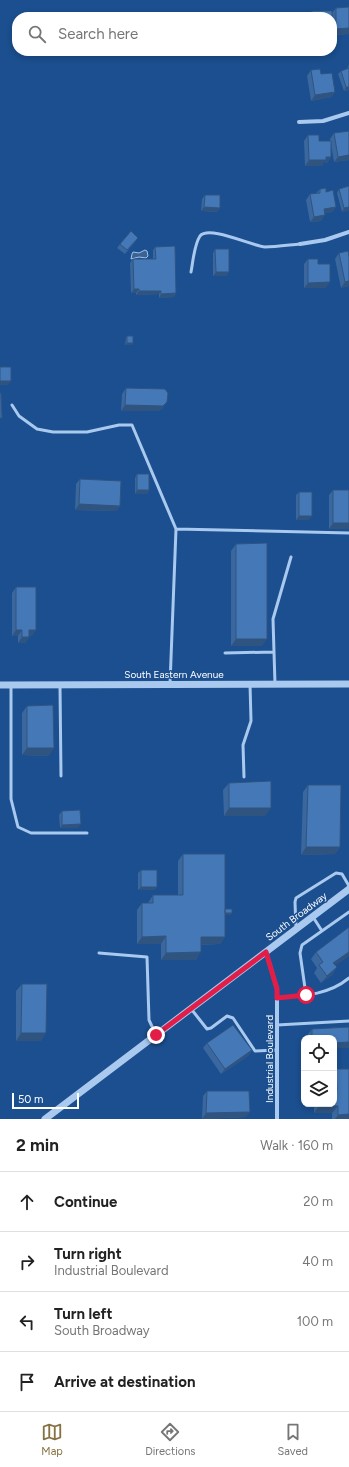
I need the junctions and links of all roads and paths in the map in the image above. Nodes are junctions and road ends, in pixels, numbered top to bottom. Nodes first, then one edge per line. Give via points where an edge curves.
1 (349, 113) edge
2 (299, 122) dead end
3 (349, 232) edge
4 (300, 244) joint
5 (191, 272) dead end
6 (12, 405) dead end
7 (176, 529) junction
8 (349, 533) edge
9 (291, 558) dead end
10 (274, 652) junction
11 (225, 653) dead end
12 (0, 684) edge
13 (11, 684) junction
14 (60, 684) junction
15 (170, 684) junction
16 (250, 684) junction
17 (275, 684) junction
18 (349, 684) edge
19 (61, 776) dead end
20 (244, 777) dead end
21 (87, 833) dead end
22 (349, 888) edge
23 (349, 912) edge
24 (313, 916) junction
25 (296, 929) junction
26 (322, 931) junction
27 (266, 952) junction
28 (99, 953) dead end
29 (349, 978) edge
30 (306, 995) junction
31 (277, 998) junction
32 (191, 1009) junction
33 (349, 1021) edge
34 (277, 1025) junction
35 (156, 1035) junction
36 (277, 1050) junction
37 (45, 1119) edge
38 (277, 1119) edge

1 - 2 street via 323,120
3 - 4 street via 325,240
4 - 5 lane via 266,247 213,232 204,233 197,243
6 - 7 lane via 19,416 37,428 53,432 87,432 132,425
7 - 8 lane
7 - 15 lane
9 - 10 lane via 273,619
10 - 11 lane
10 - 17 lane
12 - 13 street, South Eastern Avenue
13 - 14 street, South Eastern Avenue
13 - 21 lane via 11,799 18,826 31,833
14 - 15 street, South Eastern Avenue
14 - 19 lane
15 - 16 street, South Eastern Avenue
16 - 17 street, South Eastern Avenue
16 - 20 lane via 250,721 243,745
17 - 18 street, South Eastern Avenue
22 - 24 street, South Broadway
22 - 25 lane via 342,874 336,873 296,898
23 - 26 lane
24 - 25 street, South Broadway
24 - 26 lane
25 - 27 street, South Broadway
26 - 30 lane via 302,945 300,953
27 - 31 street, Industrial Boulevard via 277,989
27 - 32 street, South Broadway
28 - 35 lane via 147,957 149,1020
29 - 30 lane via 319,994
30 - 31 lane
31 - 34 street, Industrial Boulevard
32 - 35 street, South Broadway
32 - 36 lane via 207,1029 227,1016 233,1018 255,1051
33 - 34 lane
34 - 36 street, Industrial Boulevard
35 - 37 street, South Broadway
36 - 38 street, Industrial Boulevard

